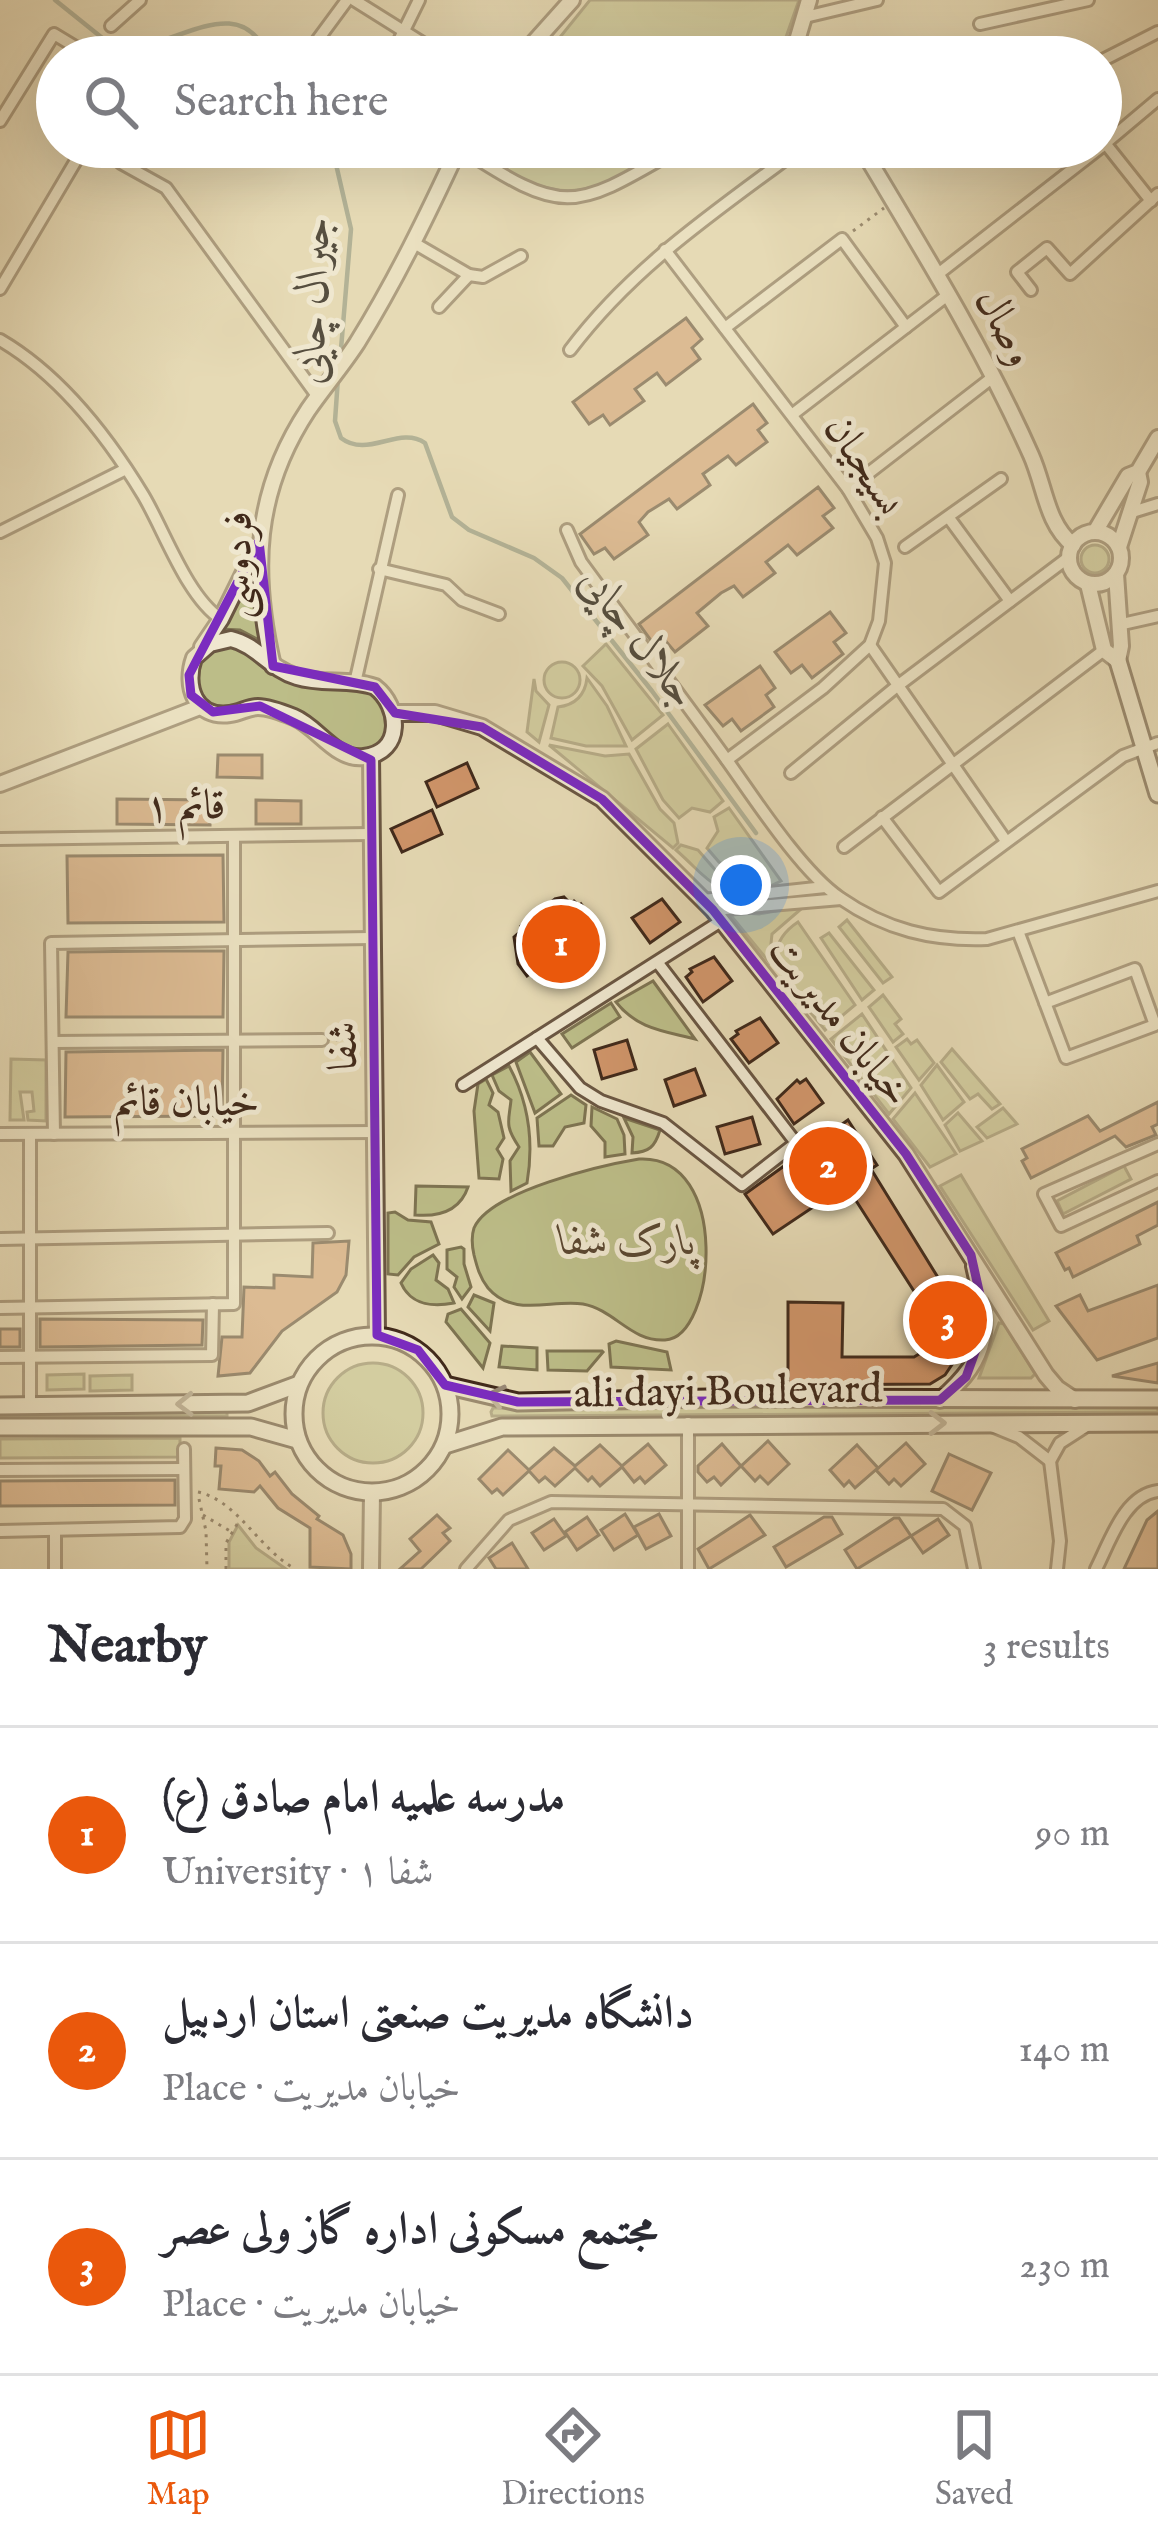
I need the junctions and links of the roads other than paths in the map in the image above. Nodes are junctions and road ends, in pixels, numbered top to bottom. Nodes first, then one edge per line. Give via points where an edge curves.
1 (140, 0) edge
2 (351, 0) edge
3 (419, 0) edge
4 (572, 0) edge
5 (809, 0) edge
6 (877, 0) edge
7 (1088, 0) edge
8 (805, 17) junction
9 (980, 24) dead end
10 (111, 26) dead end
11 (1158, 32) edge
12 (402, 33) junction
13 (322, 36) edge
14 (401, 36) edge
15 (408, 36) edge
16 (540, 36) edge
17 (800, 36) edge
18 (1122, 50) edge
19 (36, 63) edge
20 (1158, 99) edge
21 (0, 121) edge
22 (1122, 129) edge
23 (1122, 165) edge
24 (72, 168) edge
25 (130, 168) edge
26 (449, 168) edge
27 (491, 168) edge
28 (646, 168) edge
29 (774, 168) edge
30 (873, 168) edge
31 (1074, 168) edge
32 (1155, 197) edge
33 (414, 243) junction
34 (665, 250) junction
35 (521, 256) dead end
36 (938, 274) junction
37 (469, 275) junction
38 (0, 289) edge
39 (1031, 290) dead end
40 (950, 294) junction
41 (440, 307) dead end
42 (906, 327) junction
43 (724, 328) junction
44 (0, 340) edge
45 (570, 350) dead end
46 (993, 377) junction
47 (318, 397) junction
48 (793, 414) junction
49 (1158, 438) edge
50 (126, 469) junction
51 (1138, 472) junction
52 (1001, 479) dead end
53 (848, 489) junction
54 (398, 496) dead end
55 (1158, 504) edge
56 (1129, 512) junction
57 (949, 518) junction
58 (567, 530) dead end
59 (0, 532) edge
60 (1095, 532) junction
61 (259, 541) junction
62 (905, 547) dead end
63 (1119, 547) junction
64 (1071, 551) junction
65 (379, 569) junction
66 (1117, 574) junction
67 (1088, 584) junction
68 (1010, 601) junction
69 (500, 614) dead end
70 (1158, 616) edge
71 (221, 619) junction
72 (1118, 625) junction
73 (870, 645) junction
74 (200, 650) junction
75 (1111, 655) junction
76 (273, 665) junction
77 (355, 683) junction
78 (896, 687) junction
79 (200, 706) junction
80 (395, 713) junction
81 (1151, 745) edge
82 (371, 756) junction
83 (727, 760) junction
84 (953, 762) junction
85 (791, 773) dead end
86 (0, 784) edge
87 (1158, 794) edge
88 (882, 817) junction
89 (370, 834) junction
90 (234, 836) junction
91 (0, 839) edge
92 (1006, 842) junction
93 (844, 847) dead end
94 (825, 887) junction
95 (1158, 891) edge
96 (842, 899) junction
97 (712, 910) junction
98 (1018, 931) junction
99 (371, 938) junction
100 (235, 940) junction
101 (658, 963) junction
102 (1045, 1003) junction
103 (537, 1038) junction
104 (322, 1040) road end
105 (237, 1041) junction
106 (53, 1042) junction
107 (463, 1085) dead end
108 (375, 1132) junction
109 (236, 1133) junction
110 (0, 1134) edge
111 (30, 1134) junction
112 (54, 1134) junction
113 (1158, 1144) edge
114 (1158, 1181) edge
115 (328, 1232) dead end
116 (235, 1233) junction
117 (30, 1239) junction
118 (0, 1240) edge
119 (971, 1255) junction
120 (213, 1304) junction
121 (0, 1308) edge
122 (31, 1308) junction
123 (377, 1335) junction
124 (0, 1357) edge
125 (30, 1357) junction
126 (299, 1384) junction
127 (445, 1385) junction
128 (1158, 1399) edge
129 (940, 1400) junction
130 (1075, 1400) junction
131 (0, 1406) edge
132 (31, 1406) junction
133 (986, 1423) junction
134 (1091, 1423) junction
135 (1158, 1423) edge
136 (688, 1424) junction
137 (0, 1426) edge
138 (298, 1440) junction
139 (445, 1445) junction
140 (184, 1449) dead end
141 (1050, 1461) junction
142 (184, 1469) junction
143 (0, 1470) edge
144 (1158, 1491) edge
145 (372, 1492) junction
146 (689, 1506) junction
147 (0, 1531) edge
148 (55, 1531) junction
149 (55, 1569) edge
150 (371, 1569) edge
151 (466, 1569) edge
152 (688, 1569) edge
153 (974, 1569) edge
154 (1057, 1569) edge
155 (1096, 1569) edge

1 - 10 street
2 - 12 street
2 - 13 street
3 - 12 street
4 - 16 street
5 - 8 street
6 - 8 street
7 - 9 street
8 - 17 street
11 - 18 street
12 - 14 street
12 - 15 street
19 - 21 street
20 - 22 street
23 - 32 street
24 - 38 street
25 - 47 street via 166,188
26 - 33 street, فردوسی
27 - 28 street via 553,199 608,190
29 - 34 street
30 - 36 street, وصال
31 - 36 street
32 - 39 street via 1070,274 1047,248 1017,272
33 - 37 street
33 - 47 street, فردوسی
34 - 43 street, بسیجیان
34 - 45 street via 618,290
35 - 37 street via 483,277
36 - 40 street, وصال
37 - 41 street
40 - 42 street
40 - 46 street, وصال
42 - 43 street via 842,239
42 - 48 street
43 - 48 street, بسیجیان
44 - 50 street via 34,359
46 - 53 street
46 - 64 street, وصال
47 - 61 street, فردوسی via 271,488
48 - 53 street, بسیجیان
49 - 51 street
50 - 59 street
50 - 71 street
51 - 56 street
51 - 60 street
52 - 57 street
53 - 73 street, بسیجیان via 885,563
54 - 65 street
55 - 56 street
56 - 63 street
57 - 62 street
57 - 68 street
58 - 83 street via 581,562
60 - 63 street
60 - 64 street
61 - 71 street
61 - 76 street, فردوسی
63 - 66 street
64 - 67 street via 1073,573
64 - 68 street
65 - 69 street via 446,585
65 - 77 street
66 - 67 street
66 - 72 street
67 - 75 street
68 - 78 street
70 - 72 street
71 - 74 street
72 - 75 street via 1121,646
73 - 78 street
73 - 83 street
74 - 76 street via 242,641
74 - 79 street via 189,675
75 - 81 main road
75 - 84 street
76 - 77 street via 298,678
77 - 80 street via 382,693
78 - 84 street
78 - 85 street
79 - 82 street via 227,715 261,707 315,728 348,756
79 - 86 street
80 - 82 street via 389,741
80 - 97 street, خیابان مدیریت via 434,713 482,727 602,799
81 - 87 main road
81 - 92 street
82 - 89 street, شفا
83 - 94 street
84 - 88 street
84 - 92 street
88 - 92 street via 939,892
88 - 93 street
89 - 90 street, قائم ۱
89 - 99 street, شفا
90 - 91 street, قائم ۱
90 - 100 street
94 - 96 street
94 - 97 street
95 - 98 street
96 - 97 street
96 - 98 street via 885,924 937,939
97 - 101 street
97 - 119 street, خیابان مدیریت via 906,1154
98 - 102 street
99 - 100 street
99 - 108 street, شفا
100 - 105 street
100 - 106 street via 52,943
101 - 103 street
101 - 103 street via 796,1143 742,1185 663,1124 580,1088
102 - 102 street via 1066,1058 1155,1024 1136,969
103 - 107 street
104 - 105 street
105 - 106 street
105 - 109 street
106 - 112 street
108 - 109 street, خیابان قائم
108 - 123 street, شفا
109 - 112 street, خیابان قائم
109 - 116 street
110 - 111 street, خیابان قائم
111 - 112 street, خیابان قائم
111 - 117 street
113 - 114 street via 1044,1194 1060,1226
115 - 116 street
116 - 117 street
116 - 120 street via 235,1304
117 - 118 street
117 - 122 street
119 - 129 street, خیابان مدیریت via 986,1322 980,1353
119 - 130 street, خیابان مدیریت via 1046,1375
120 - 122 street
120 - 125 street via 212,1355
121 - 122 street
122 - 125 street
123 - 126 main road via 330,1347
123 - 127 main road via 418,1350
124 - 125 street
125 - 132 street
126 -> 132 main road via 248,1403
126 - 138 main road
129 -> 127 main road via 518,1402
127 - 139 main road
128 - 130 main road
129 - 130 main road
131 - 132 main road
133 - 134 main road, ali dayi Boulevard
136 -> 133 main road, ali dayi Boulevard
133 - 141 street
134 - 135 main road, ali dayi Boulevard
134 - 141 street via 1060,1443
136 - 139 main road, ali dayi Boulevard via 502,1427
136 - 146 street
137 - 138 main road via 251,1427
138 - 145 main road via 326,1478
139 - 145 main road via 407,1484
140 - 142 street
141 - 154 street
142 - 143 street
142 - 148 street via 191,1491 180,1527
144 - 155 street via 1124,1514
145 - 150 street
146 - 151 street via 551,1502 509,1520
146 - 152 street
146 - 153 street via 943,1509 965,1526
147 - 148 street
148 - 149 street

